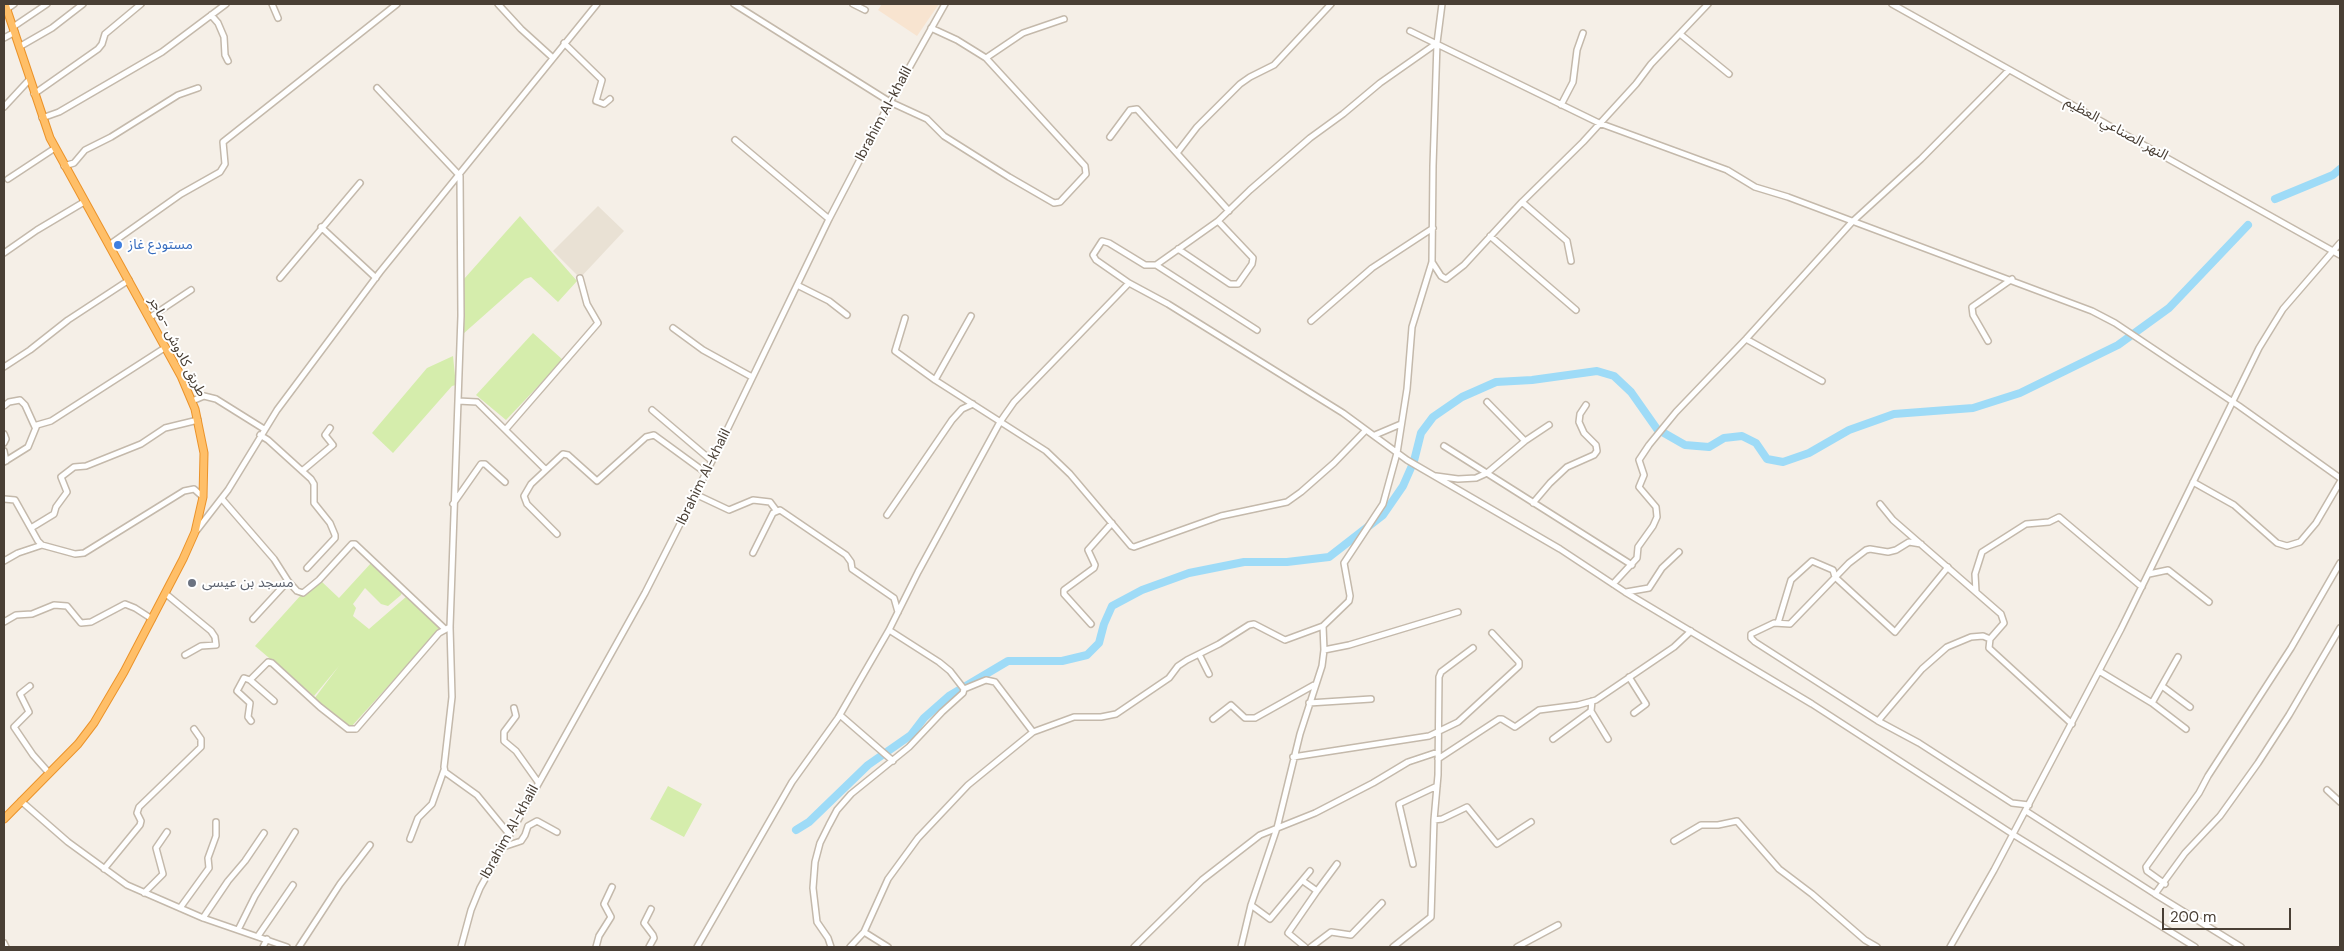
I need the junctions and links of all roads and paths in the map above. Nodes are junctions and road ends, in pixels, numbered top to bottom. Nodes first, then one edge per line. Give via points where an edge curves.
1 (47, 4) edge
2 (83, 4) edge
3 (141, 4) edge
4 (226, 4) edge
5 (272, 4) edge
6 (397, 4) edge
7 (498, 4) edge
8 (597, 4) edge
9 (734, 4) edge
10 (853, 4) edge
11 (945, 4) edge
12 (1331, 4) edge
13 (1442, 4) edge
14 (1708, 4) edge
15 (1892, 4) edge
16 (9, 5) edge
17 (865, 10) dead end
18 (211, 15) junction
19 (278, 18) dead end
20 (1064, 19) dead end
21 (931, 28) junction
22 (14, 29) junction
23 (1410, 31) dead end
24 (1584, 33) dead end
25 (1680, 34) junction
26 (4, 38) edge
27 (564, 43) junction
28 (1437, 43) junction
29 (19, 48) junction
30 (553, 58) junction
31 (986, 58) junction
32 (228, 61) dead end
33 (2009, 70) junction
34 (1729, 74) dead end
35 (29, 80) junction
36 (198, 88) dead end
37 (377, 88) dead end
38 (34, 94) junction
39 (610, 99) dead end
40 (890, 102) junction
41 (1561, 105) junction
42 (4, 107) edge
43 (42, 118) junction
44 (1599, 123) junction
45 (1110, 137) dead end
46 (736, 140) dead end
47 (55, 148) junction
48 (1177, 153) junction
49 (64, 166) junction
50 (460, 176) junction
51 (8, 179) dead end
52 (360, 183) dead end
53 (84, 202) junction
54 (1522, 202) junction
55 (1229, 211) junction
56 (829, 218) junction
57 (1218, 221) junction
58 (1852, 222) junction
59 (321, 227) junction
60 (1433, 228) junction
61 (1490, 236) junction
62 (2340, 243) edge
63 (109, 245) junction
64 (1178, 249) junction
65 (2333, 251) junction
66 (4, 253) edge
67 (2340, 255) edge
68 (1571, 261) dead end
69 (1432, 262) junction
70 (1156, 265) junction
71 (280, 278) dead end
72 (376, 278) junction
73 (580, 278) dead end
74 (2012, 279) junction
75 (128, 280) junction
76 (1129, 283) junction
77 (797, 285) junction
78 (191, 290) dead end
79 (1576, 310) dead end
80 (847, 315) dead end
81 (971, 316) dead end
82 (149, 318) junction
83 (905, 318) dead end
84 (1311, 321) dead end
85 (673, 328) dead end
86 (1257, 330) dead end
87 (1746, 339) junction
88 (1988, 341) dead end
89 (166, 347) junction
90 (4, 367) edge
91 (752, 378) junction
92 (935, 380) junction
93 (1822, 381) dead end
94 (192, 400) junction
95 (458, 401) junction
96 (1487, 402) dead end
97 (2232, 402) junction
98 (973, 404) junction
99 (1586, 405) dead end
100 (4, 406) edge
101 (652, 410) dead end
102 (198, 420) junction
103 (1000, 422) junction
104 (1401, 424) junction
105 (1549, 425) dead end
106 (35, 427) junction
107 (330, 428) dead end
108 (264, 429) junction
109 (506, 429) junction
110 (1366, 430) junction
111 (4, 434) edge
112 (260, 435) junction
113 (1375, 436) junction
114 (1525, 440) junction
115 (4, 443) edge
116 (1444, 446) dead end
117 (4, 451) edge
118 (1397, 453) junction
119 (5, 461) edge
120 (712, 461) junction
121 (545, 469) junction
122 (302, 471) junction
123 (706, 473) junction
124 (1487, 473) junction
125 (1433, 475) junction
126 (2340, 478) edge
127 (505, 482) dead end
128 (2193, 482) junction
129 (2340, 482) edge
130 (696, 494) junction
131 (203, 497) junction
132 (4, 499) edge
133 (222, 499) junction
134 (1533, 503) junction
135 (453, 504) junction
136 (1880, 504) dead end
137 (776, 510) junction
138 (887, 515) dead end
139 (1112, 523) junction
140 (30, 528) junction
141 (195, 532) junction
142 (558, 534) dead end
143 (1922, 544) junction
144 (42, 545) junction
145 (1679, 552) dead end
146 (753, 553) dead end
147 (4, 561) edge
148 (2340, 563) edge
149 (1632, 564) junction
150 (1948, 567) junction
151 (307, 568) dead end
152 (2149, 574) junction
153 (1836, 577) junction
154 (288, 581) junction
155 (1613, 584) junction
156 (2142, 587) junction
157 (1626, 592) junction
158 (1976, 592) junction
159 (166, 594) junction
160 (2210, 602) dead end
161 (898, 612) junction
162 (1458, 612) dead end
163 (152, 619) junction
164 (252, 619) dead end
165 (4, 622) edge
166 (1778, 623) junction
167 (1091, 624) dead end
168 (1323, 626) junction
169 (447, 628) junction
170 (2340, 628) edge
171 (889, 630) junction
172 (1690, 631) junction
173 (1492, 634) dead end
174 (1990, 639) junction
175 (1473, 648) dead end
176 (1324, 650) junction
177 (1200, 654) junction
178 (185, 655) dead end
179 (2178, 657) dead end
180 (2099, 671) junction
181 (1209, 674) dead end
182 (1629, 677) junction
183 (250, 680) junction
184 (1314, 685) junction
185 (30, 686) dead end
186 (2162, 686) junction
187 (964, 689) junction
188 (1371, 699) dead end
189 (274, 700) dead end
190 (1592, 702) junction
191 (1309, 703) junction
192 (2152, 703) junction
193 (2190, 707) dead end
194 (514, 708) dead end
195 (1591, 712) junction
196 (840, 714) junction
197 (1634, 714) dead end
198 (1213, 719) dead end
199 (1878, 720) junction
200 (251, 721) dead end
201 (2072, 724) junction
202 (194, 728) dead end
203 (2186, 729) dead end
204 (1034, 732) junction
205 (1438, 733) junction
206 (1553, 739) dead end
207 (1608, 739) dead end
208 (1438, 752) junction
209 (1293, 757) junction
210 (1438, 759) junction
211 (893, 761) junction
212 (444, 770) junction
213 (49, 773) junction
214 (538, 782) junction
215 (1437, 786) junction
216 (2327, 790) dead end
217 (21, 801) junction
218 (2340, 802) edge
219 (2029, 805) junction
220 (2026, 811) junction
221 (4, 819) edge
222 (1434, 820) junction
223 (216, 822) dead end
224 (1530, 822) dead end
225 (1277, 828) junction
226 (167, 832) dead end
227 (264, 832) dead end
228 (295, 832) dead end
229 (557, 832) dead end
230 (509, 834) junction
231 (2014, 834) junction
232 (410, 839) dead end
233 (1674, 841) dead end
234 (370, 845) dead end
235 (502, 847) junction
236 (1337, 864) dead end
237 (1413, 864) dead end
238 (104, 869) junction
239 (1310, 871) dead end
240 (1303, 881) junction
241 (2165, 884) junction
242 (293, 885) dead end
243 (612, 887) dead end
244 (1317, 891) junction
245 (144, 893) junction
246 (2156, 894) junction
247 (1382, 903) dead end
248 (1251, 906) junction
249 (180, 908) junction
250 (651, 909) dead end
251 (203, 918) junction
252 (1558, 925) dead end
253 (238, 930) junction
254 (864, 932) junction
255 (258, 936) junction
256 (267, 939) junction
257 (4, 943) edge
258 (6, 947) edge
259 (263, 947) edge
260 (287, 947) edge
261 (299, 947) edge
262 (461, 947) edge
263 (596, 947) edge
264 (649, 947) edge
265 (697, 947) edge
266 (831, 947) edge
267 (850, 947) edge
268 (888, 947) edge
269 (1134, 947) edge
270 (1241, 947) edge
271 (1305, 947) edge
272 (1311, 947) edge
273 (1393, 947) edge
274 (1517, 947) edge
275 (1877, 947) edge
276 (1950, 947) edge
277 (2195, 947) edge
278 (2241, 947) edge

1 - 22 street
2 - 29 street
3 - 38 street via 105,34 98,49
4 - 18 street
5 - 19 street
6 - 63 street via 223,142 224,164 220,172 181,194
7 - 30 street
8 - 27 street
9 - 40 street
10 - 17 street
11 - 21 street, Ibrahim Al-khalil
12 - 48 street via 1274,65 1240,84
13 - 28 street
14 - 25 street
15 - 33 street, النهر الصناعي العظيم
16 - 22 highway, طريق كادوش -ماجر
18 - 32 street via 224,37
18 - 43 street via 162,52 70,106
20 - 31 street via 1023,33
21 - 31 street
21 - 40 street, Ibrahim Al-khalil
22 - 26 street
22 - 29 highway, طريق كادوش -ماجر
23 - 28 street
24 - 41 street via 1577,50 1574,82
25 - 34 street
25 - 44 street
27 - 30 street
27 - 39 street via 602,80 596,101 604,104
28 - 41 street
28 - 55 street via 1310,138
28 - 60 street
29 - 35 highway, طريق كادوش -ماجر
30 - 50 street
31 - 40 street via 1085,166 1086,174 1058,204 944,136 927,119
33 - 58 street via 1921,159
33 - 65 street, النهر الصناعي العظيم
35 - 38 highway, طريق كادوش -ماجر
35 - 42 street
36 - 49 street via 178,95
37 - 50 street
38 - 43 highway, طريق كادوش -ماجر
40 - 56 street, Ibrahim Al-khalil
41 - 44 street
43 - 47 highway, طريق كادوش -ماجر
44 - 54 street
44 - 58 street via 1727,170 1755,187 1788,196
45 - 48 street via 1130,110 1136,108
46 - 56 street
47 - 49 highway, طريق كادوش -ماجر
47 - 51 street
48 - 55 street
49 - 53 highway, طريق كادوش -ماجر
50 - 72 street
50 - 95 street
52 - 59 street
53 - 63 highway, طريق كادوش -ماجر
53 - 66 street
54 - 61 street
54 - 68 street via 1567,241
55 - 57 street
56 - 77 street, Ibrahim Al-khalil
57 - 64 street
57 - 64 street via 1253,258 1238,284 1230,284
58 - 74 street
58 - 87 street
59 - 71 street
59 - 72 street
60 - 69 street
60 - 84 street via 1372,268
61 - 69 street via 1447,279 1442,278
61 - 79 street
62 - 65 street
63 - 75 highway, طريق كادوش -ماجر
64 - 70 street
65 - 67 street, النهر الصناعي العظيم
65 - 97 street via 2283,309
69 - 104 street via 1412,327 1408,389
70 - 76 street via 1145,265 1102,241 1093,255 1096,260
70 - 86 street
72 - 108 street
73 - 109 street via 587,304 598,323
74 - 88 street via 1972,308
74 - 97 street via 2111,320
75 - 82 highway, طريق كادوش -ماجر
75 - 90 street
76 - 103 street via 1014,402
76 - 110 street via 1168,304
77 - 80 street via 829,301
77 - 91 street, Ibrahim Al-khalil
78 - 82 street
81 - 92 street
82 - 89 highway, طريق كادوش -ماجر
83 - 92 street via 895,350
85 - 91 street via 703,350
87 - 93 street
87 - 149 street via 1676,412 1639,458 1644,475 1639,487 1658,513
89 - 94 highway, طريق كادوش -ماجر
89 - 106 street via 51,421
91 - 120 street, Ibrahim Al-khalil
92 - 98 street
94 - 102 highway, طريق كادوش -ماجر
94 - 108 street via 204,396 216,399
95 - 109 street via 477,402
95 - 135 street
96 - 114 street
97 - 126 street
97 - 128 street
98 - 103 street
98 - 138 street via 962,409 952,420
99 - 134 street via 1579,422 1597,451 1567,467
100 - 106 street via 17,400 22,402
101 - 120 street
102 - 131 highway, طريق كادوش -ماجر via 204,452
102 - 140 street via 166,428 141,444 74,468 61,477 67,492 54,514
103 - 139 street via 1046,451
103 - 161 street
104 - 113 street
104 - 118 street
105 - 114 street
106 - 119 street via 28,447
107 - 122 street via 325,435 332,446
108 - 112 street
109 - 121 street
110 - 113 street
110 - 139 street via 1334,463 1287,502 1221,516 1134,546
111 - 115 street
112 - 122 street
112 - 133 street
113 - 118 street
114 - 124 street
116 - 124 street
117 - 119 street
118 - 125 street
118 - 168 street via 1383,504 1344,563 1349,601
120 - 123 street, Ibrahim Al-khalil
121 - 123 street via 565,454 596,481 652,435
121 - 142 street via 526,490 524,500
122 - 151 street via 314,484 316,506 335,535
123 - 130 street, Ibrahim Al-khalil
124 - 125 street via 1468,480
124 - 134 street
125 - 155 street
127 - 135 street via 481,464
128 - 129 street via 2234,505 2275,542 2287,546 2300,542 2316,524
128 - 152 street
130 - 137 street via 729,510 753,500 770,502
130 - 214 street, Ibrahim Al-khalil via 645,593
131 - 141 highway, طريق كادوش -ماجر
131 - 144 street via 194,489 184,491 84,553 75,554
132 - 140 street via 15,500
133 - 141 street
133 - 154 street via 274,559
134 - 149 street
135 - 169 street
136 - 143 street via 1893,520
137 - 146 street
137 - 161 street via 846,555 852,569 894,598
139 - 167 street via 1088,550 1094,568 1064,590
140 - 144 street
141 - 159 highway, طريق كادوش -ماجر
143 - 150 street
143 - 153 street via 1909,542 1896,550 1884,552 1868,549
144 - 147 street
145 - 157 street via 1662,568 1649,588
148 - 241 street via 2291,648 2199,793 2146,866 2147,872
149 - 155 street
150 - 153 street via 1894,632
150 - 158 street
152 - 156 street
152 - 160 street via 2168,570
153 - 166 street via 1790,624
153 - 166 street via 1832,570 1812,561 1791,580
154 - 164 street
154 - 169 street via 303,593 355,544
155 - 157 street
156 - 158 street via 2059,517 2049,522 2026,524 1982,552 1975,574
156 - 180 street
157 - 172 street
158 - 174 street via 2004,619
159 - 163 highway, طريق كادوش -ماجر
159 - 178 street via 215,637 216,645 201,646
161 - 171 street
162 - 176 street
163 - 165 street via 125,604 91,622 81,623 68,606 54,604 32,614 16,615
163 - 213 highway, طريق كادوش -ماجر via 94,723
166 - 199 street via 1754,632 1751,638
168 - 176 street
168 - 177 street via 1285,640 1254,624 1249,625
169 - 183 street via 354,730 320,708 272,663 265,663
169 - 212 street via 452,697
170 - 241 street via 2258,763 2220,816 2185,853
171 - 187 street via 939,662
171 - 196 street
172 - 182 street
172 - 231 street via 1812,704
173 - 205 street via 1519,662 1519,666 1458,722
174 - 199 street via 1971,637 1947,647 1922,669
174 - 201 street via 1991,651
175 - 205 street via 1439,675
176 - 184 street
177 - 181 street
177 - 204 street via 1178,666 1169,678 1116,714 1074,716
179 - 186 street
180 - 192 street
180 - 201 street
182 - 190 street
182 - 197 street via 1646,704
183 - 189 street
183 - 200 street via 244,678 237,691 250,704 248,717
184 - 191 street
184 - 198 street via 1255,718 1245,718 1232,705
185 - 213 street via 20,694 29,712 14,727 32,755
186 - 192 street
186 - 193 street
187 - 204 street via 986,680 995,682
187 - 211 street
188 - 191 street
190 - 195 street
190 - 210 street via 1539,710 1515,727 1501,718
191 - 209 street
192 - 203 street
194 - 214 street via 516,716 504,732 504,741
195 - 206 street
195 - 207 street
196 - 211 street
196 - 265 street via 792,782
199 - 219 street via 2007,801
201 - 219 street
202 - 238 street via 202,739 202,747 139,807 140,825
204 - 254 street via 968,785 918,838 888,879
205 - 208 street
205 - 209 street
208 - 210 street
208 - 225 street via 1408,762 1315,813
209 - 225 street
210 - 215 street
211 - 266 street via 843,802 820,843 815,862 813,902 817,922
212 - 230 street via 477,795
212 - 232 street via 432,804 418,818
213 - 217 highway, طريق كادوش -ماجر
214 - 230 street, Ibrahim Al-khalil
215 - 222 street
215 - 237 street via 1399,804
216 - 218 street
217 - 221 highway, طريق كادوش -ماجر
217 - 238 street
219 - 220 street
220 - 231 street
220 - 246 street
222 - 224 street via 1466,807 1496,844
222 - 273 street via 1431,918
223 - 249 street via 209,868
225 - 248 street
225 - 269 street via 1260,835 1202,880
226 - 245 street via 156,848 162,874
227 - 251 street
228 - 253 street
229 - 235 street via 537,821 528,826 521,841
230 - 235 street, Ibrahim Al-khalil
231 - 276 street
231 - 277 street
233 - 275 street via 1701,824 1738,821 1779,869
234 - 261 street
235 - 262 street, Ibrahim Al-khalil via 475,900
236 - 244 street
238 - 245 street
239 - 240 street
240 - 244 street
240 - 248 street via 1270,919
241 - 246 street
242 - 255 street
243 - 263 street via 604,904 611,918 597,938
244 - 271 street via 1288,933
245 - 249 street
246 - 278 street
247 - 272 street via 1351,936 1331,932
248 - 270 street
249 - 251 street
250 - 264 street via 644,923 653,934
251 - 253 street
252 - 274 street
253 - 255 street
254 - 267 street
254 - 268 street
255 - 256 street
256 - 259 street
256 - 260 street
257 - 258 street

